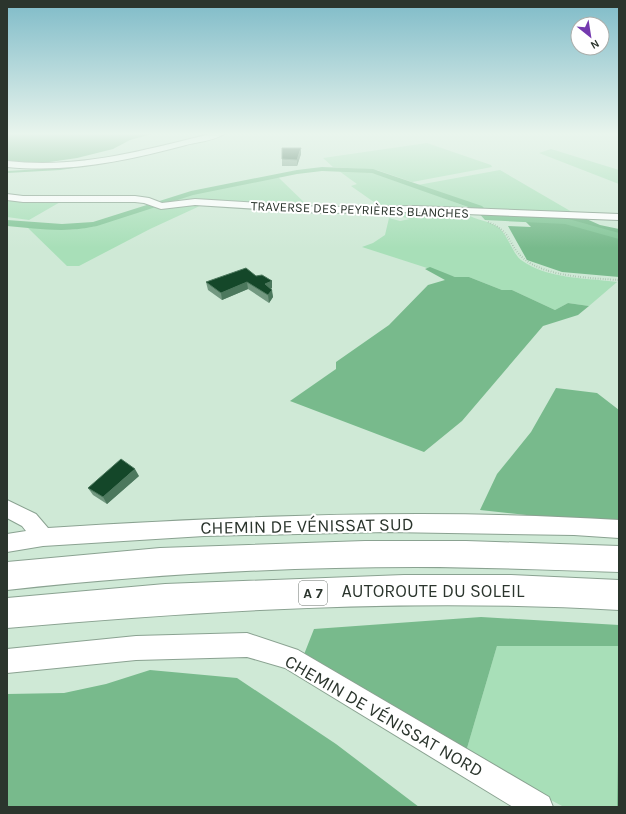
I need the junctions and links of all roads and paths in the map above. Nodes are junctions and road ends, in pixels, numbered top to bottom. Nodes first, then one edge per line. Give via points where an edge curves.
1 (7, 197) edge
2 (472, 212) junction
3 (619, 217) edge
4 (618, 280) edge
5 (7, 508) edge
6 (619, 529) edge
7 (43, 537) junction
8 (7, 543) edge
9 (619, 559) edge
10 (7, 576) edge
11 (619, 595) edge
12 (7, 613) edge
13 (7, 661) edge
14 (539, 807) edge

1 - 2 street, TRAVERSE DES PEYRIÈRES BLANCHES via 135,199 171,205 195,202 321,210 415,209
2 - 3 street, TRAVERSE DES PEYRIÈRES BLANCHES
2 - 4 path via 476,218 501,227 524,260 532,264 570,274
5 - 7 street via 29,520
6 - 7 street, CHEMIN DE VÉNISSAT SUD via 574,526 379,524 204,527
7 - 8 street, CHEMIN DE VÉNISSAT SUD
9 - 10 highway via 417,554 288,556 80,567
11 - 12 highway, AUTOROUTE DU SOLEIL / A 7 via 560,591 408,590 187,598
13 - 14 street, CHEMIN DE VÉNISSAT NORD via 136,648 246,645 290,658

